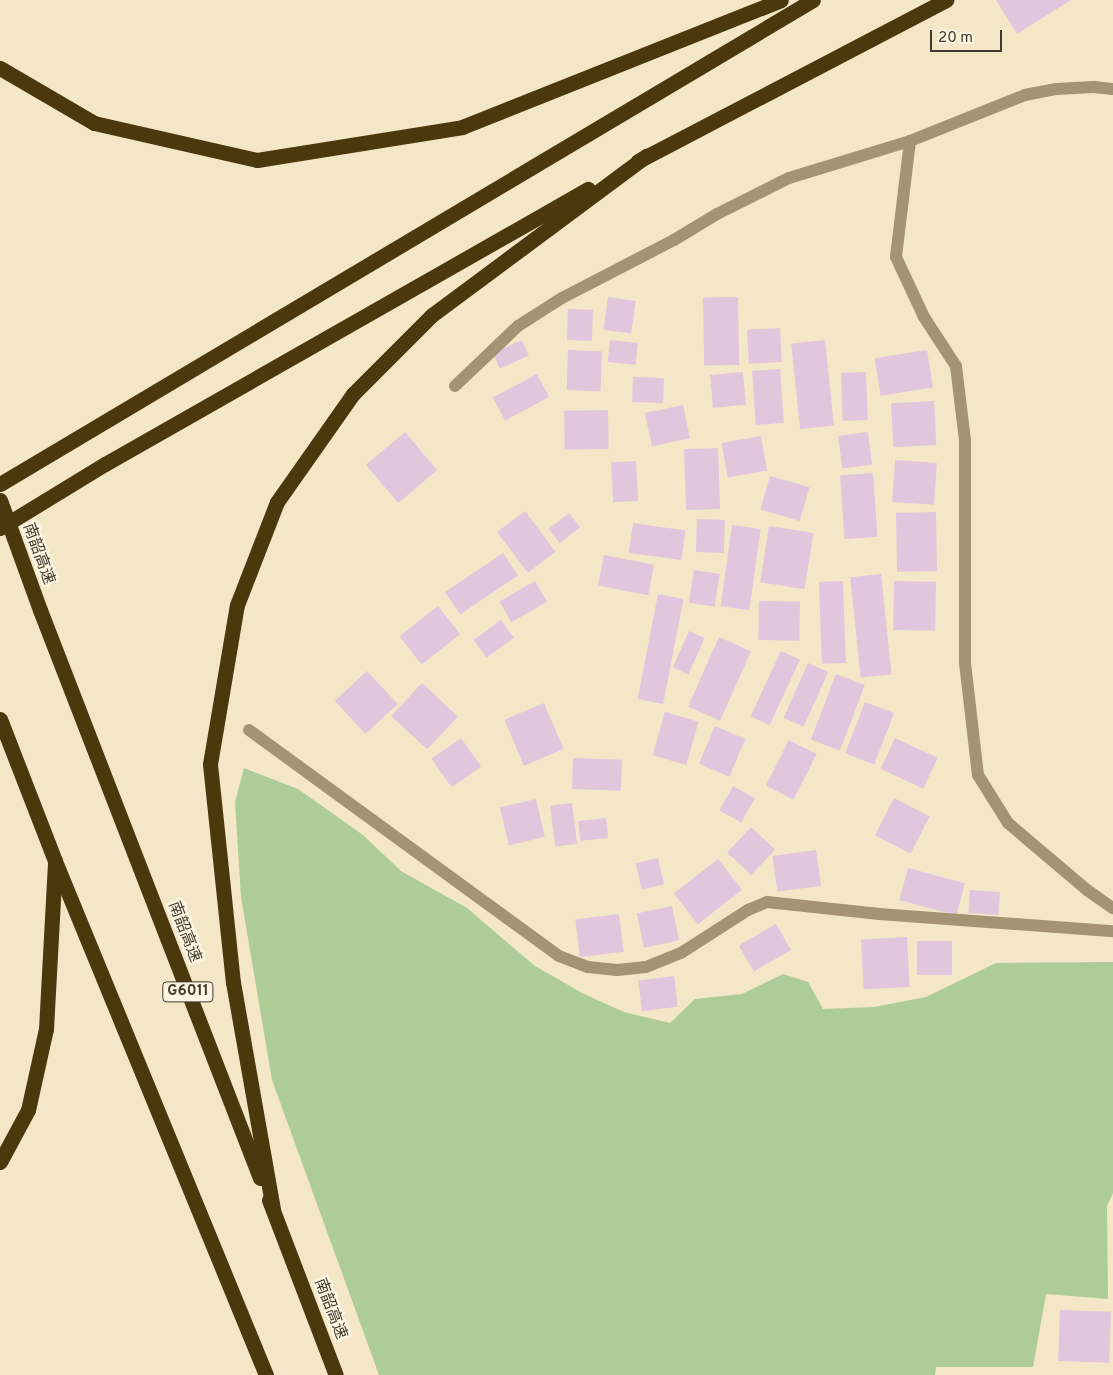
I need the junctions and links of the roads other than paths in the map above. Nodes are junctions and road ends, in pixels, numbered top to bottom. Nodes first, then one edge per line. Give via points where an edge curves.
1 (781, 0) edge
2 (813, 0) edge
3 (946, 0) edge
4 (0, 68) edge
5 (1113, 89) edge
6 (910, 141) junction
7 (646, 156) junction
8 (455, 386) dead end
9 (0, 484) edge
10 (0, 500) edge
11 (0, 528) edge
12 (0, 719) edge
13 (249, 730) dead end
14 (55, 861) junction
15 (1113, 908) edge
16 (1113, 931) edge
17 (0, 1162) edge
18 (272, 1209) junction
19 (266, 1375) edge
20 (336, 1375) edge

1 - 4 highway via 462,127 257,160 94,123
2 - 9 highway
3 - 7 highway
5 - 6 street via 1056,89 1025,95
6 - 8 street via 789,178 562,298 518,326
6 - 15 street via 896,257 924,318 956,366 965,440 965,663 978,775 1008,824
7 - 11 highway via 104,464
7 - 18 highway via 432,315 353,394 277,502 237,604 210,764 233,983
10 - 18 highway, 南韶高速 / G6011
12 - 14 highway
13 - 16 street via 552,951 588,966 617,970 646,966 681,953 748,910 768,902 879,914
14 - 17 highway via 46,1029 28,1110
14 - 19 highway
18 - 20 highway, 南韶高速 / G6011

